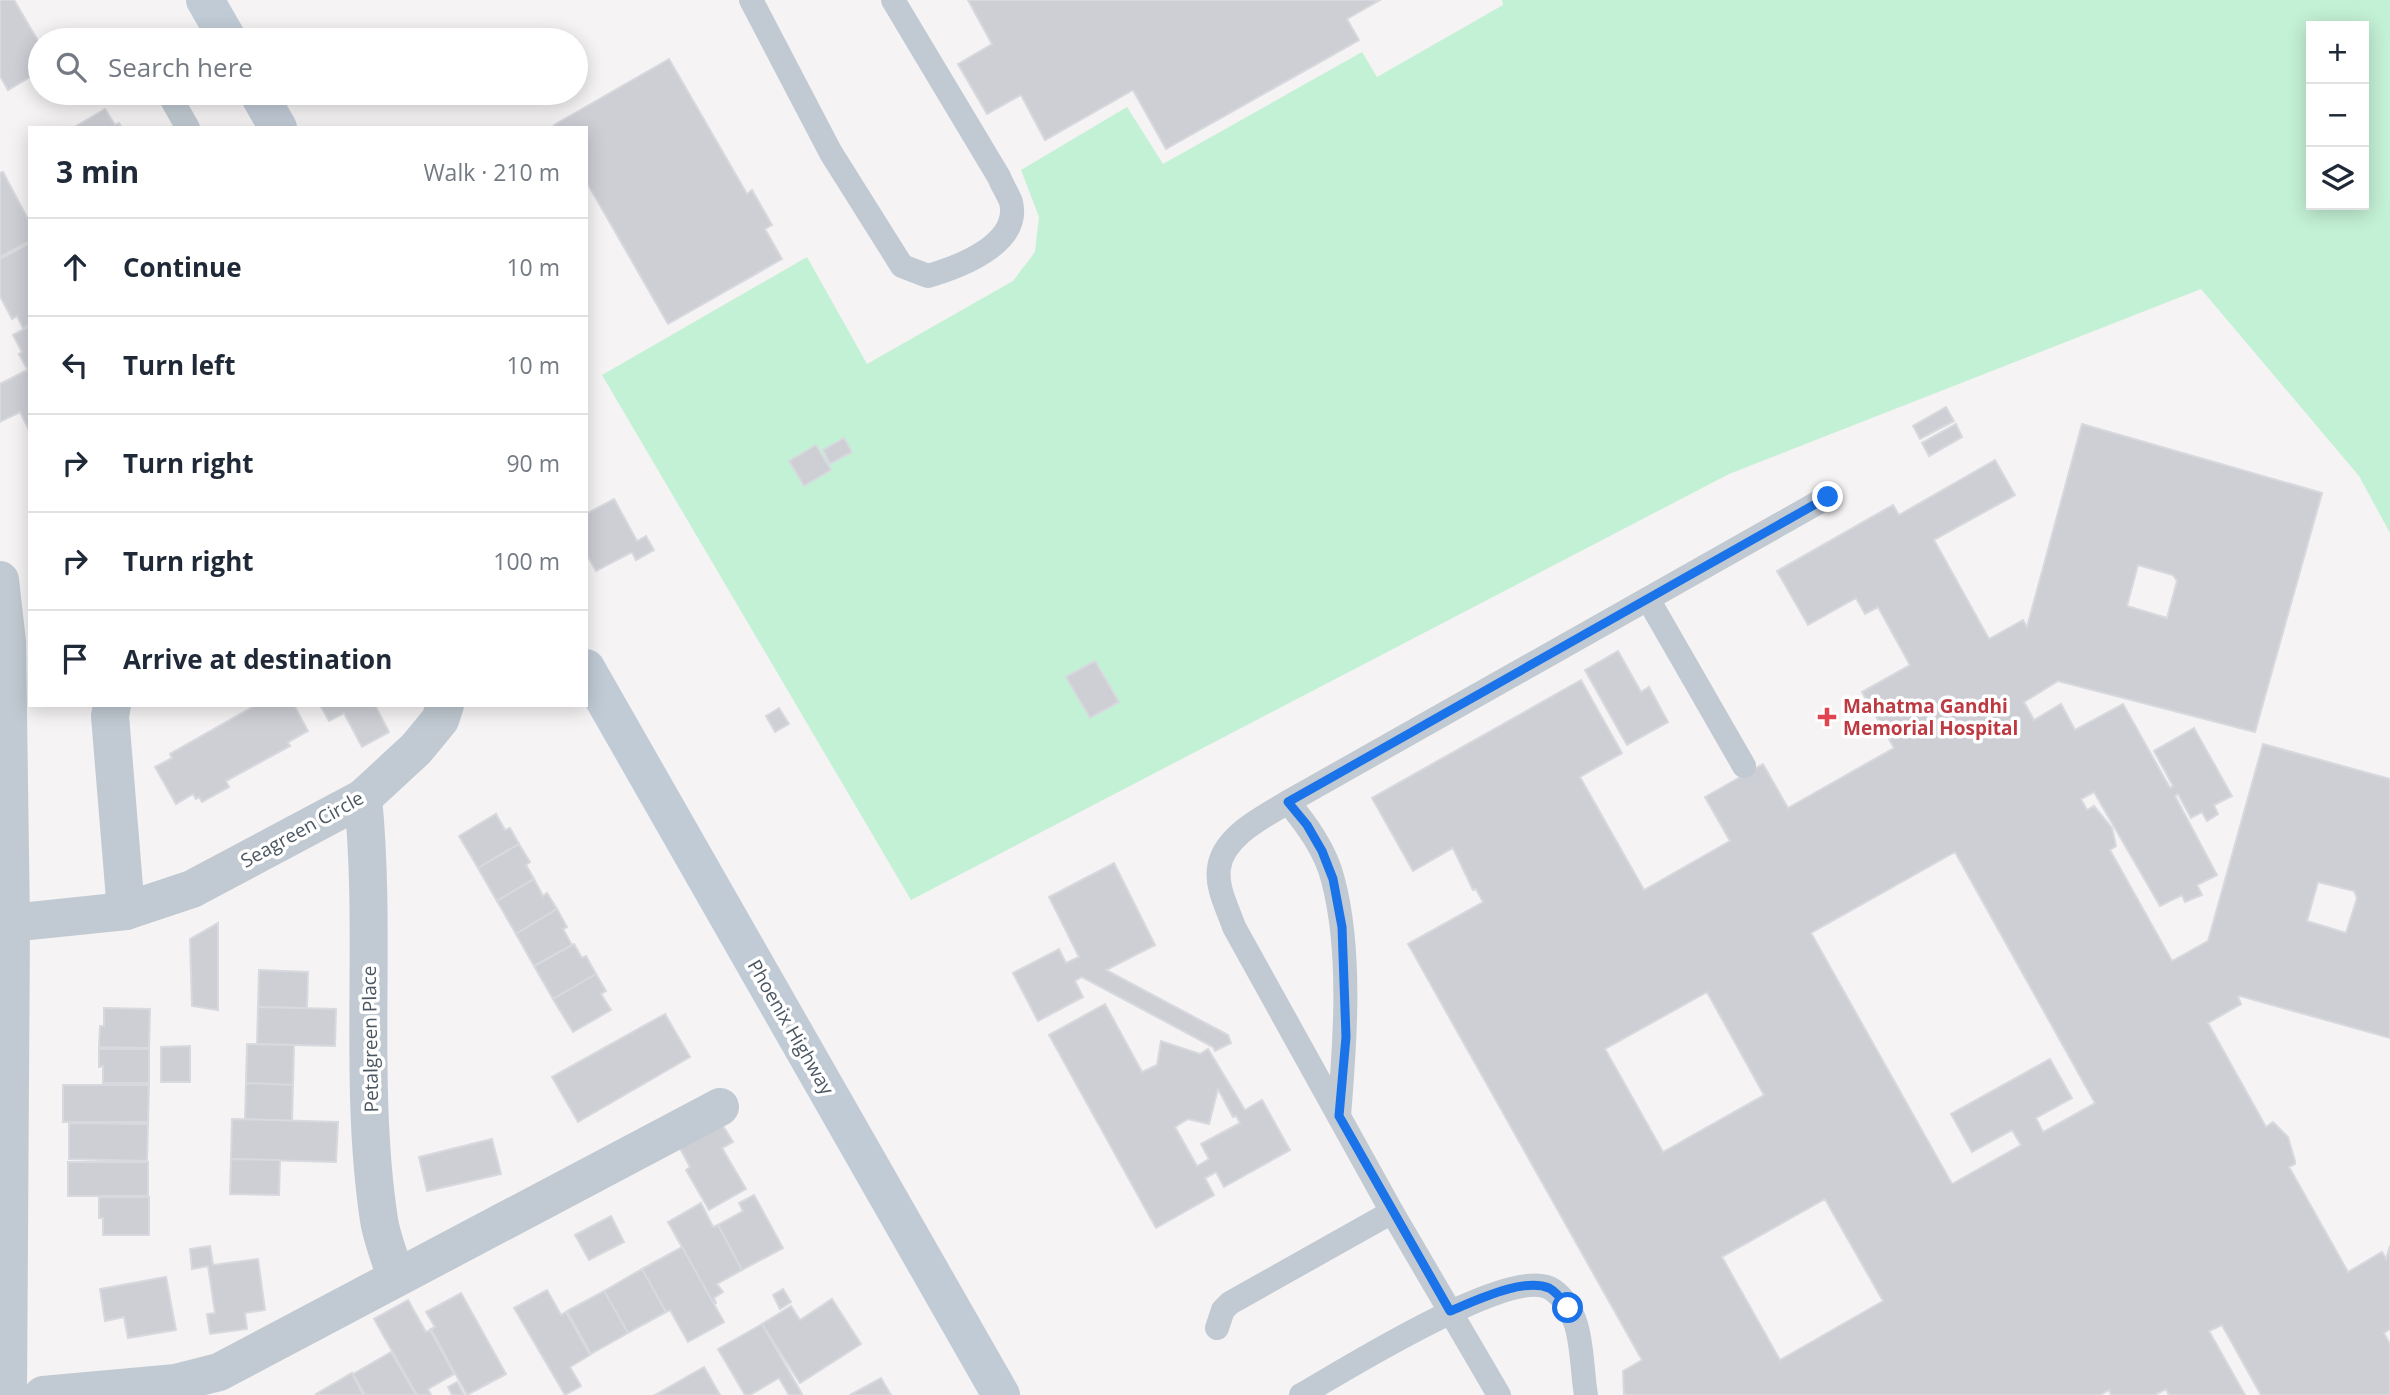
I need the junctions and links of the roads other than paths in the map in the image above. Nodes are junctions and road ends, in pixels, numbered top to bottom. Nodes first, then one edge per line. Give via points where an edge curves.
1 (205, 0) edge
2 (751, 0) edge
3 (893, 0) edge
4 (221, 28) edge
5 (175, 105) edge
6 (265, 105) edge
7 (187, 126) edge
8 (277, 126) edge
9 (1828, 497) dead end
10 (1, 594) edge
11 (1648, 599) junction
12 (588, 671) edge
13 (112, 707) edge
14 (444, 707) edge
15 (1744, 766) dead end
16 (363, 798) junction
17 (1288, 802) junction
18 (126, 911) junction
19 (6, 924) edge
20 (720, 1107) dead end
21 (1339, 1116) junction
22 (1392, 1212) junction
23 (396, 1277) junction
24 (1450, 1311) junction
25 (1217, 1328) dead end
26 (1000, 1392) edge
27 (8, 1395) edge
28 (43, 1395) edge
29 (1301, 1395) edge
30 (1499, 1395) edge
31 (1586, 1395) edge

1 - 4 main road
2 - 3 lane via 831,153 902,266 928,276 972,260 994,244 1009,227 1011,203
5 - 7 lane
6 - 8 main road
9 - 11 lane
10 - 19 street via 7,642
11 - 15 lane
11 - 17 lane
12 - 26 main road, Phoenix Highway
13 - 18 street
14 - 16 street, Seagreen Circle via 440,720 416,749
16 - 18 street, Seagreen Circle via 192,889
16 - 23 street, Petalgreen Place via 368,849 373,1158 380,1223
17 - 21 lane via 1322,851 1333,879 1342,927 1346,1037
17 - 21 lane via 1245,830 1226,849 1219,869 1222,896 1234,927
18 - 19 street, Seagreen Circle
19 - 27 street
20 - 23 street
21 - 22 lane
22 - 24 lane
22 - 25 lane via 1230,1303
23 - 28 street via 219,1372 176,1383
24 - 29 lane
24 - 30 lane
24 - 31 lane via 1511,1288 1538,1285 1553,1290 1578,1331

